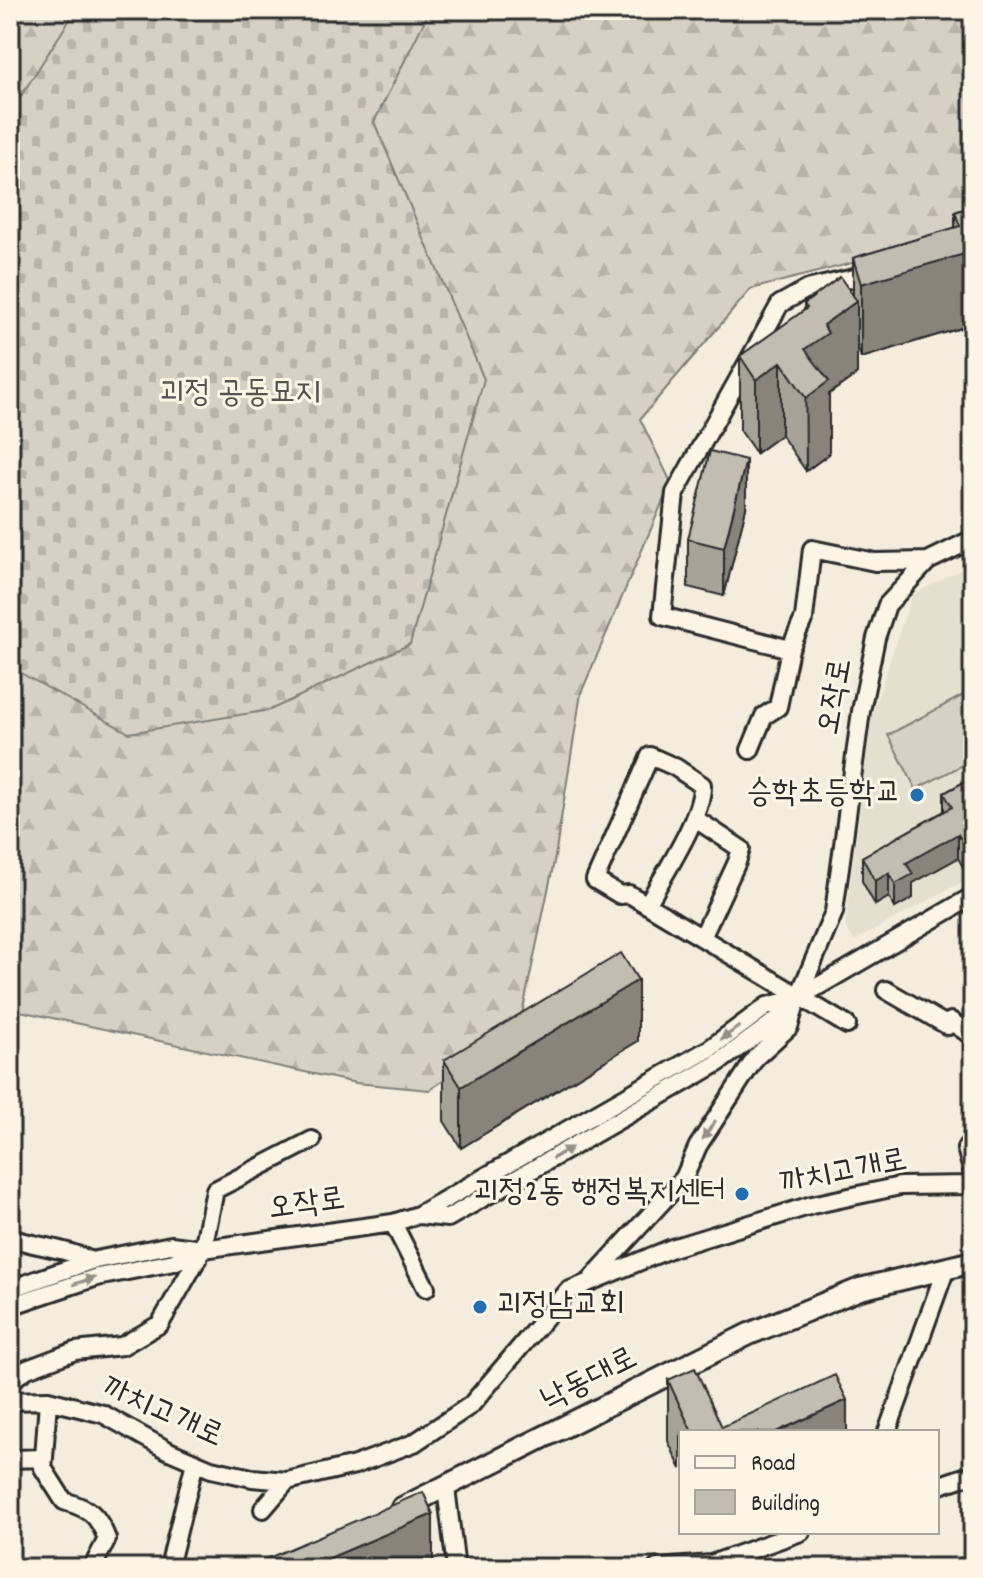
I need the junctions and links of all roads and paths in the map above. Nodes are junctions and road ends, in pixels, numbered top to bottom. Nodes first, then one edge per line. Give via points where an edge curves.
1 (891, 268) edge
2 (971, 546) edge
3 (928, 561) junction
4 (790, 649) junction
5 (750, 750) dead end
6 (694, 818) junction
7 (973, 896) edge
8 (647, 905) junction
9 (702, 938) junction
10 (886, 990) dead end
11 (798, 998) junction
12 (847, 1025) dead end
13 (973, 1037) edge
14 (973, 1139) edge
15 (312, 1140) dead end
16 (973, 1174) edge
17 (973, 1185) edge
18 (393, 1223) junction
19 (10, 1238) edge
20 (203, 1249) junction
21 (91, 1261) junction
22 (973, 1262) edge
23 (946, 1268) junction
24 (589, 1281) junction
25 (426, 1288) dead end
26 (10, 1289) edge
27 (10, 1306) edge
28 (10, 1381) edge
29 (48, 1400) junction
30 (10, 1401) edge
31 (888, 1430) edge
32 (44, 1458) junction
33 (10, 1459) edge
34 (195, 1462) junction
35 (973, 1474) edge
36 (287, 1481) junction
37 (939, 1485) edge
38 (446, 1488) junction
39 (263, 1509) dead end
40 (378, 1519) edge
41 (795, 1534) edge
42 (171, 1559) dead end
43 (973, 1564) edge
44 (92, 1568) edge
45 (456, 1568) edge
46 (657, 1568) edge
47 (967, 1568) edge

1 - 4 street via 807,289 780,304 675,493 662,616
2 - 3 street, 오작로
3 - 4 street via 875,562 812,549 804,618
3 - 11 street, 오작로 via 887,605 876,638 834,912
4 - 5 street via 778,707 764,716
6 - 8 street
6 - 8 street via 702,785 650,756 595,880
6 - 9 street via 741,849
7 - 11 street
8 - 9 street
9 - 11 street
10 - 13 street
11 - 12 street
11 - 18 street, 오작로 via 767,1006 709,1049 418,1215
11 -> 24 street via 789,1027 756,1057 698,1146 684,1178
14 - 16 street via 966,1148
15 - 20 street, 까치고개로 via 215,1190
17 - 24 street, 까치고개로 via 900,1186 812,1205 672,1248
18 - 20 street, 오작로
18 - 25 street
19 - 21 street via 71,1250
20 - 21 street, 오작로 via 171,1245
27 -> 20 street, 오작로 via 97,1277 174,1262
20 - 28 street, 까치고개로 via 160,1324 122,1346 75,1351
21 - 26 street, 오작로
22 - 23 main road, 낙동대로
23 - 31 street
23 - 38 main road, 낙동대로 via 860,1289 749,1334
24 - 36 street, 까치고개로 via 568,1291 471,1405 414,1443 355,1465
29 - 30 street, 까치고개로
29 - 32 street
29 - 34 street, 까치고개로 via 103,1414
32 - 33 street
32 - 44 street via 43,1468 64,1501 86,1508 100,1520 107,1539
34 - 36 street, 까치고개로 via 252,1478
34 - 42 street
35 - 37 street
36 - 39 street
38 - 40 main road, 낙동대로
38 - 45 street
41 - 46 street via 711,1564
43 - 47 main road

